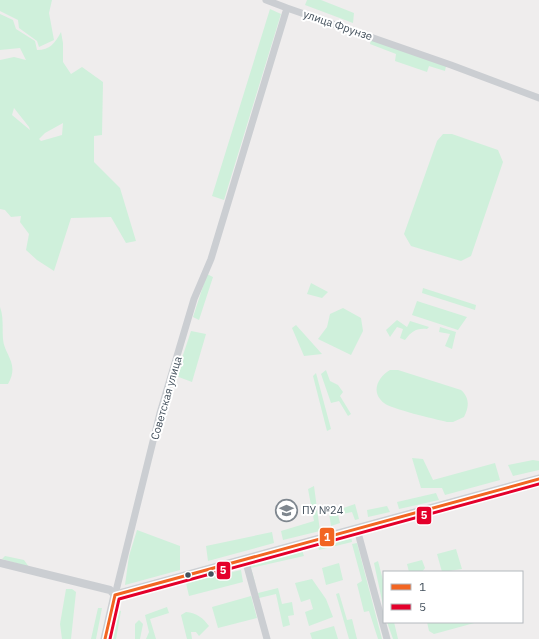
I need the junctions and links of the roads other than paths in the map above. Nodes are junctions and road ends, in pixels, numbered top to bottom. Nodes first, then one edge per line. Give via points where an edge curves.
1 (266, 0) edge
2 (287, 8) junction
3 (539, 98) edge
4 (539, 480) edge
5 (357, 529) junction
6 (244, 559) junction
7 (0, 563) edge
8 (115, 595) junction
9 (106, 639) edge
10 (267, 639) edge
11 (387, 639) edge

1 - 2 street, улица Фрунзе
2 - 3 street, улица Фрунзе via 452,64
2 - 8 street, Советская улица via 162,406
4 - 5 main road
5 - 6 main road
5 - 11 street
6 - 8 main road
6 - 10 street
7 - 8 street via 110,590
8 - 9 main road, Советская улица

